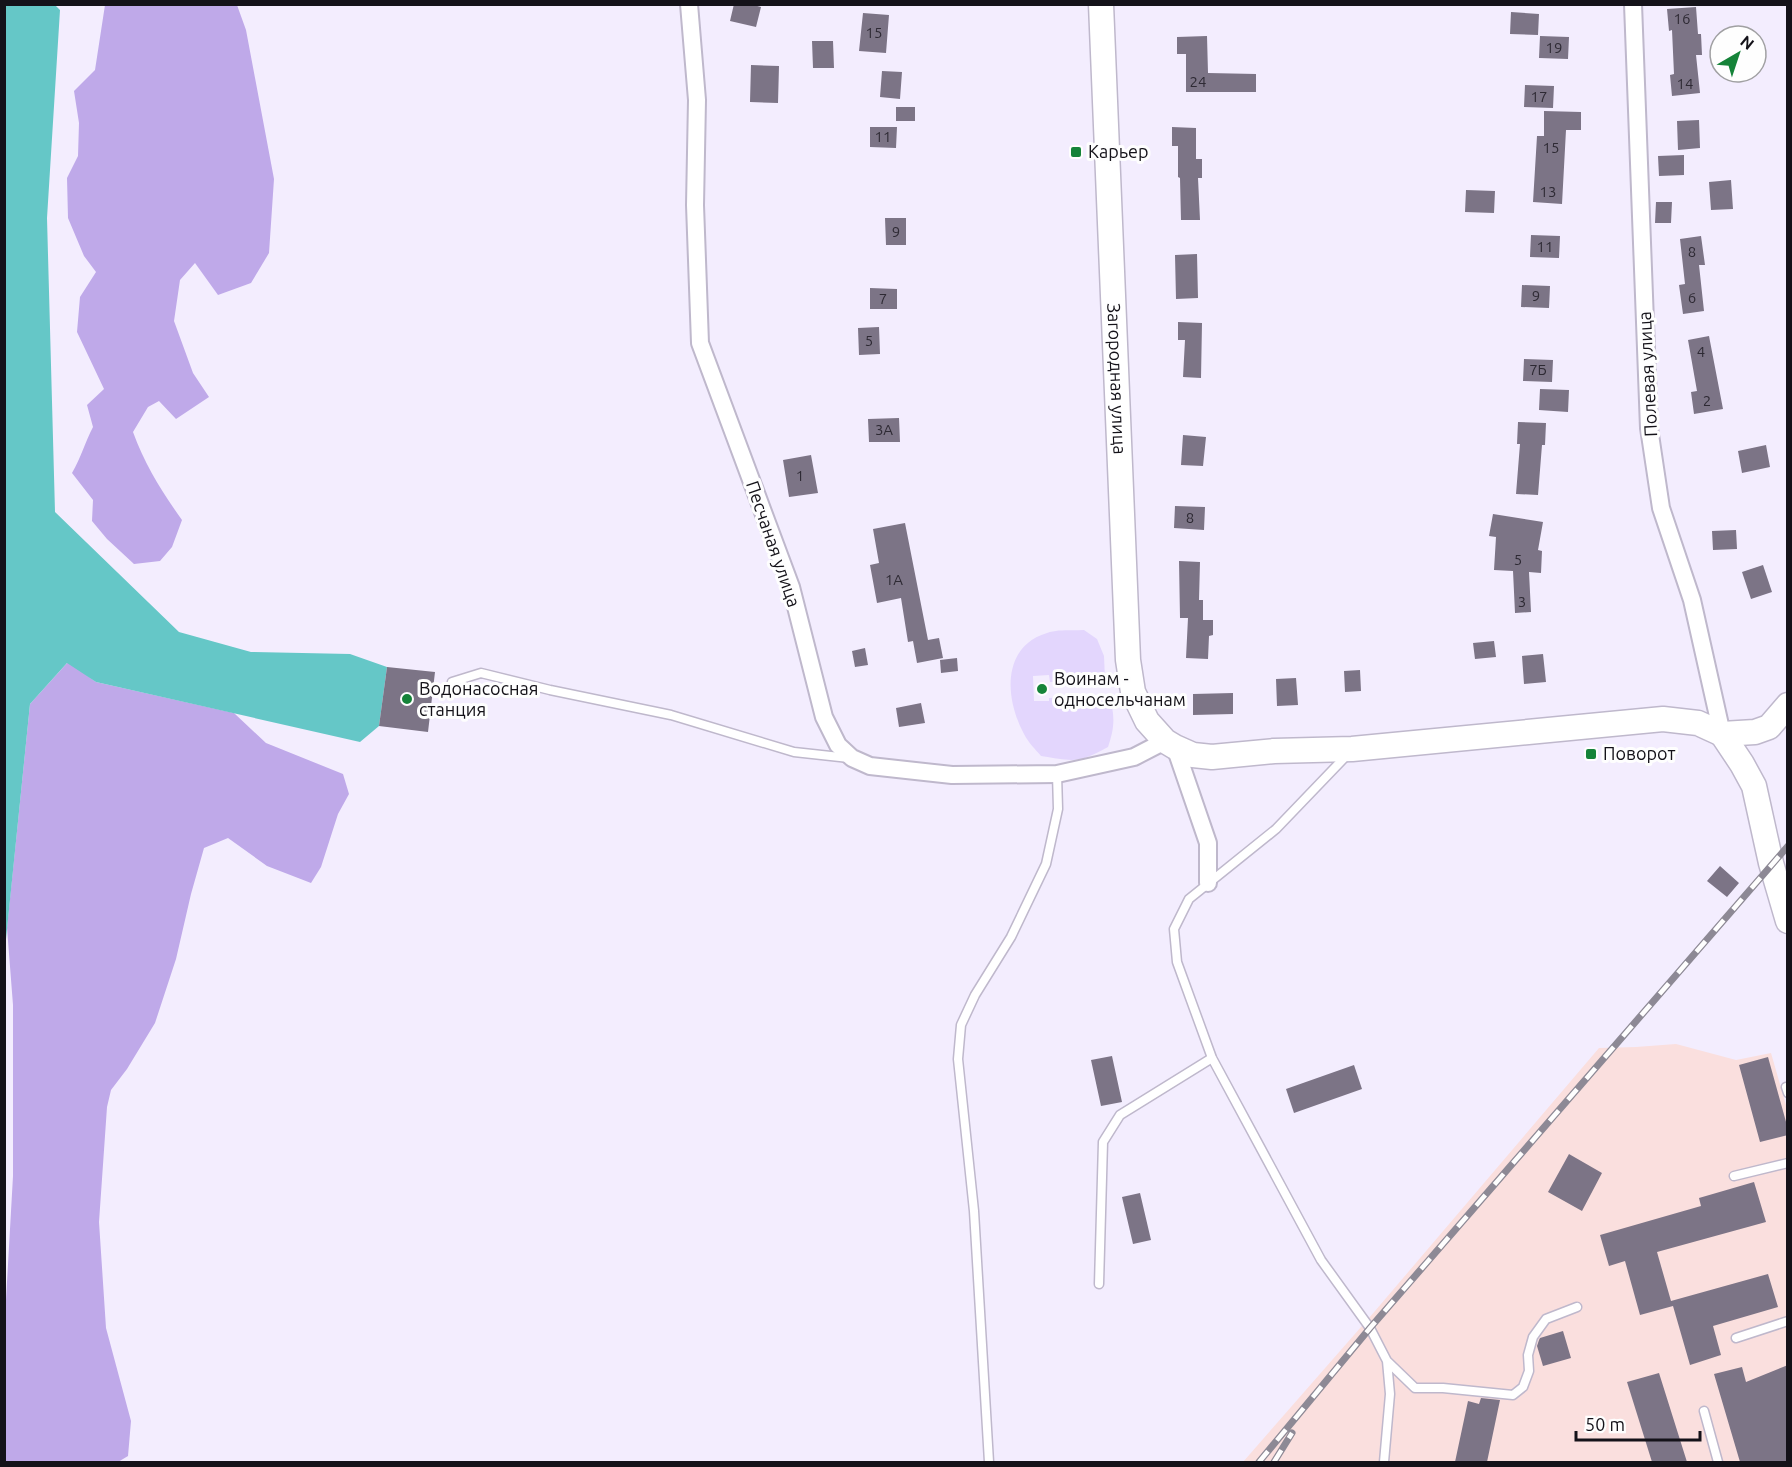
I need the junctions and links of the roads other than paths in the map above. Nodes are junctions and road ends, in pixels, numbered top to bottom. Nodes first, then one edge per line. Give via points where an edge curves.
1 (689, 4) edge
2 (1101, 4) edge
3 (1632, 4) edge
4 (452, 682) dead end
5 (1788, 705) edge
6 (1722, 734) junction
7 (1170, 744) junction
8 (1352, 749) junction
9 (852, 758) junction
10 (1057, 774) junction
11 (1208, 883) junction
12 (1788, 921) edge
13 (1212, 1058) junction
14 (1788, 1162) edge
15 (1734, 1176) dead end
16 (1099, 1284) dead end
17 (1576, 1307) dead end
18 (1788, 1321) edge
19 (1736, 1338) dead end
20 (1387, 1362) junction
21 (1704, 1411) dead end
22 (989, 1462) edge
23 (1384, 1462) edge
24 (1718, 1462) edge

1 - 9 street, Песчаная улица via 697,100 699,343 791,587 824,717 838,745
2 - 7 street, Загородная улица via 1128,660 1133,692 1147,721
3 - 6 street, Полевая улица via 1649,428 1661,508 1692,600
4 - 9 lane via 481,673 671,715 794,752
5 - 6 street via 1769,727
6 - 8 street via 1698,723 1664,719
6 - 12 street via 1754,786
7 - 8 street via 1192,755 1212,757
7 - 10 street via 1134,757
7 - 11 street via 1208,843
8 - 11 lane via 1276,830
9 - 10 street via 870,766 952,776
10 - 22 lane via 1058,809 1046,864 1011,937 961,1025 958,1059 974,1211
11 - 13 lane via 1189,899 1174,929 1176,962
13 - 16 lane via 1120,1115 1103,1142
13 - 20 lane via 1321,1260 1370,1328
14 - 15 lane
17 - 20 lane via 1546,1319 1533,1336 1527,1355 1529,1371 1523,1387 1513,1395 1415,1388
18 - 19 lane
20 - 23 lane via 1390,1394
21 - 24 lane

